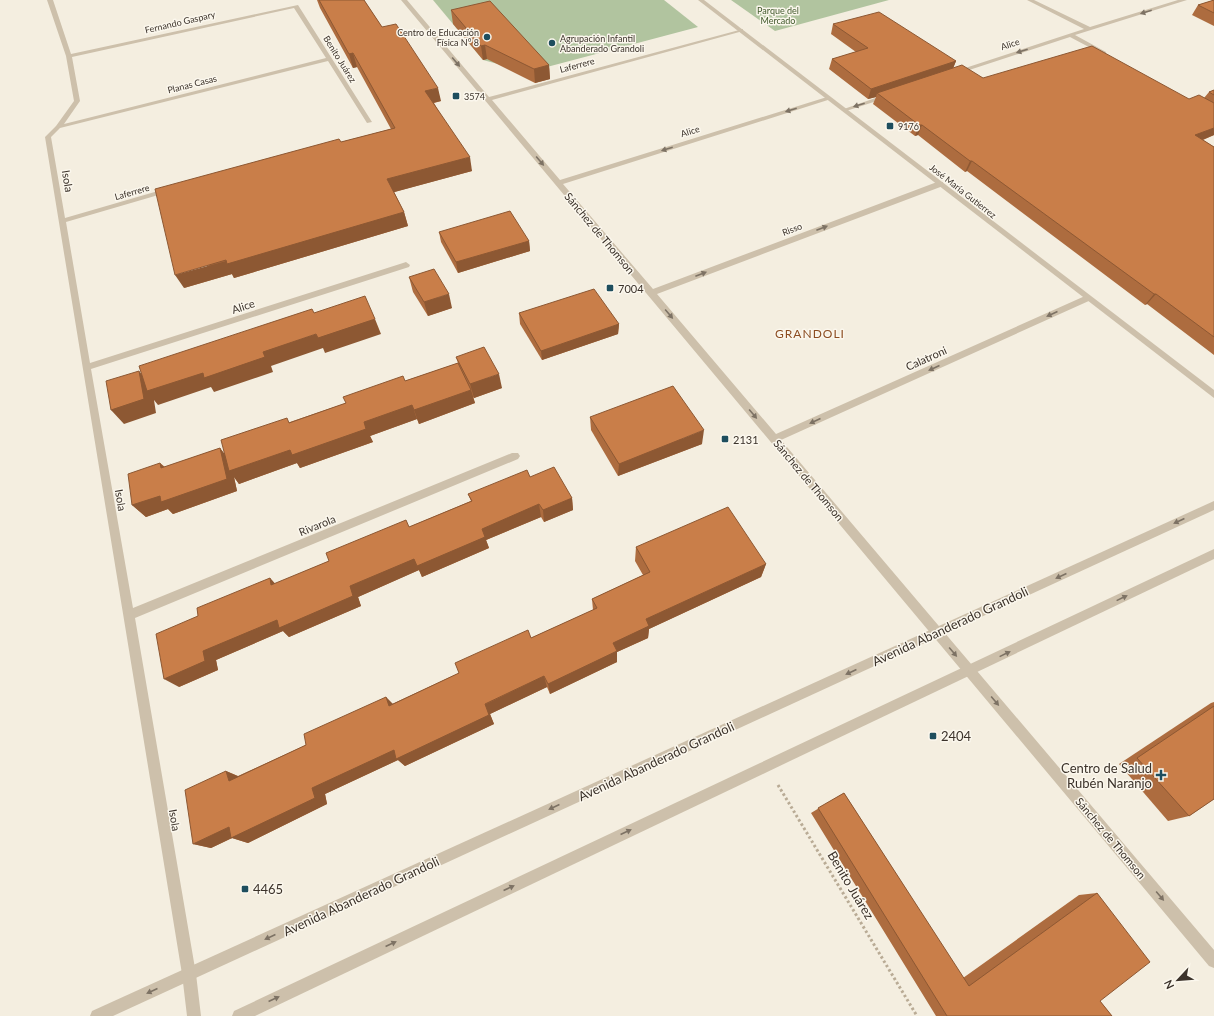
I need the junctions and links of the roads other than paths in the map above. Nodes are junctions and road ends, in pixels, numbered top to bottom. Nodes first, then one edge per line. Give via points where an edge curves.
1 (50, 0) edge
2 (404, 0) edge
3 (701, 0) edge
4 (1030, 0) edge
5 (1184, 0) edge
6 (296, 6) joint
7 (1089, 29) junction
8 (741, 30) junction
9 (1070, 35) junction
10 (69, 56) junction
11 (1111, 57) edge
12 (330, 59) junction
13 (947, 76) edge
14 (896, 93) edge
15 (829, 98) junction
16 (487, 99) junction
17 (844, 110) junction
18 (369, 122) dead end
19 (58, 127) junction
20 (558, 183) junction
21 (940, 184) junction
22 (177, 189) edge
23 (62, 221) junction
24 (406, 265) dead end
25 (651, 293) junction
26 (1088, 298) junction
27 (87, 367) junction
28 (1214, 395) edge
29 (775, 439) junction
30 (515, 456) dead end
31 (1214, 505) edge
32 (1214, 554) edge
33 (129, 615) junction
34 (937, 632) junction
35 (970, 671) junction
36 (1214, 961) edge
37 (189, 974) junction
38 (97, 1016) edge
39 (194, 1016) edge
40 (239, 1016) edge

1 - 10 street, Isola
2 -> 16 street, Sánchez de Thomson
3 - 8 street, José María Gutierrez
4 - 7 street
5 -> 7 street, Alice
6 - 10 street, Fernando Gaspary
6 - 12 street, Benito Juárez
7 - 9 street, Alice
8 - 15 street, José María Gutierrez
8 - 16 street, Laferrere
9 - 11 street
9 -> 13 street, Alice
10 - 19 street, Isola via 77,101
12 - 18 street, Benito Juárez
12 - 19 street, Planas Casas
14 -> 17 street
15 - 17 street, José María Gutierrez
15 -> 20 street, Alice
16 -> 20 street, Sánchez de Thomson
17 - 21 street, José María Gutierrez
19 - 23 street, Isola via 48,137
20 - 25 street, Sánchez de Thomson
25 -> 21 street, Risso
21 - 26 street, José María Gutierrez
22 - 23 street, Laferrere
23 - 27 street, Isola
24 - 27 street, Alice
25 -> 29 street, Sánchez de Thomson
26 - 28 street, José María Gutierrez
26 -> 29 street, Calatroni
27 - 33 street, Isola
29 - 34 street, Sánchez de Thomson
30 - 33 street, Rivarola
31 -> 34 street, Avenida Abanderado Grandoli
35 -> 32 street
33 - 37 street, Isola
34 -> 35 street, Sánchez de Thomson
34 -> 37 street, Avenida Abanderado Grandoli
35 -> 36 street, Sánchez de Thomson
40 -> 35 street
37 -> 38 street, Avenida Abanderado Grandoli
37 - 39 street, Isola

